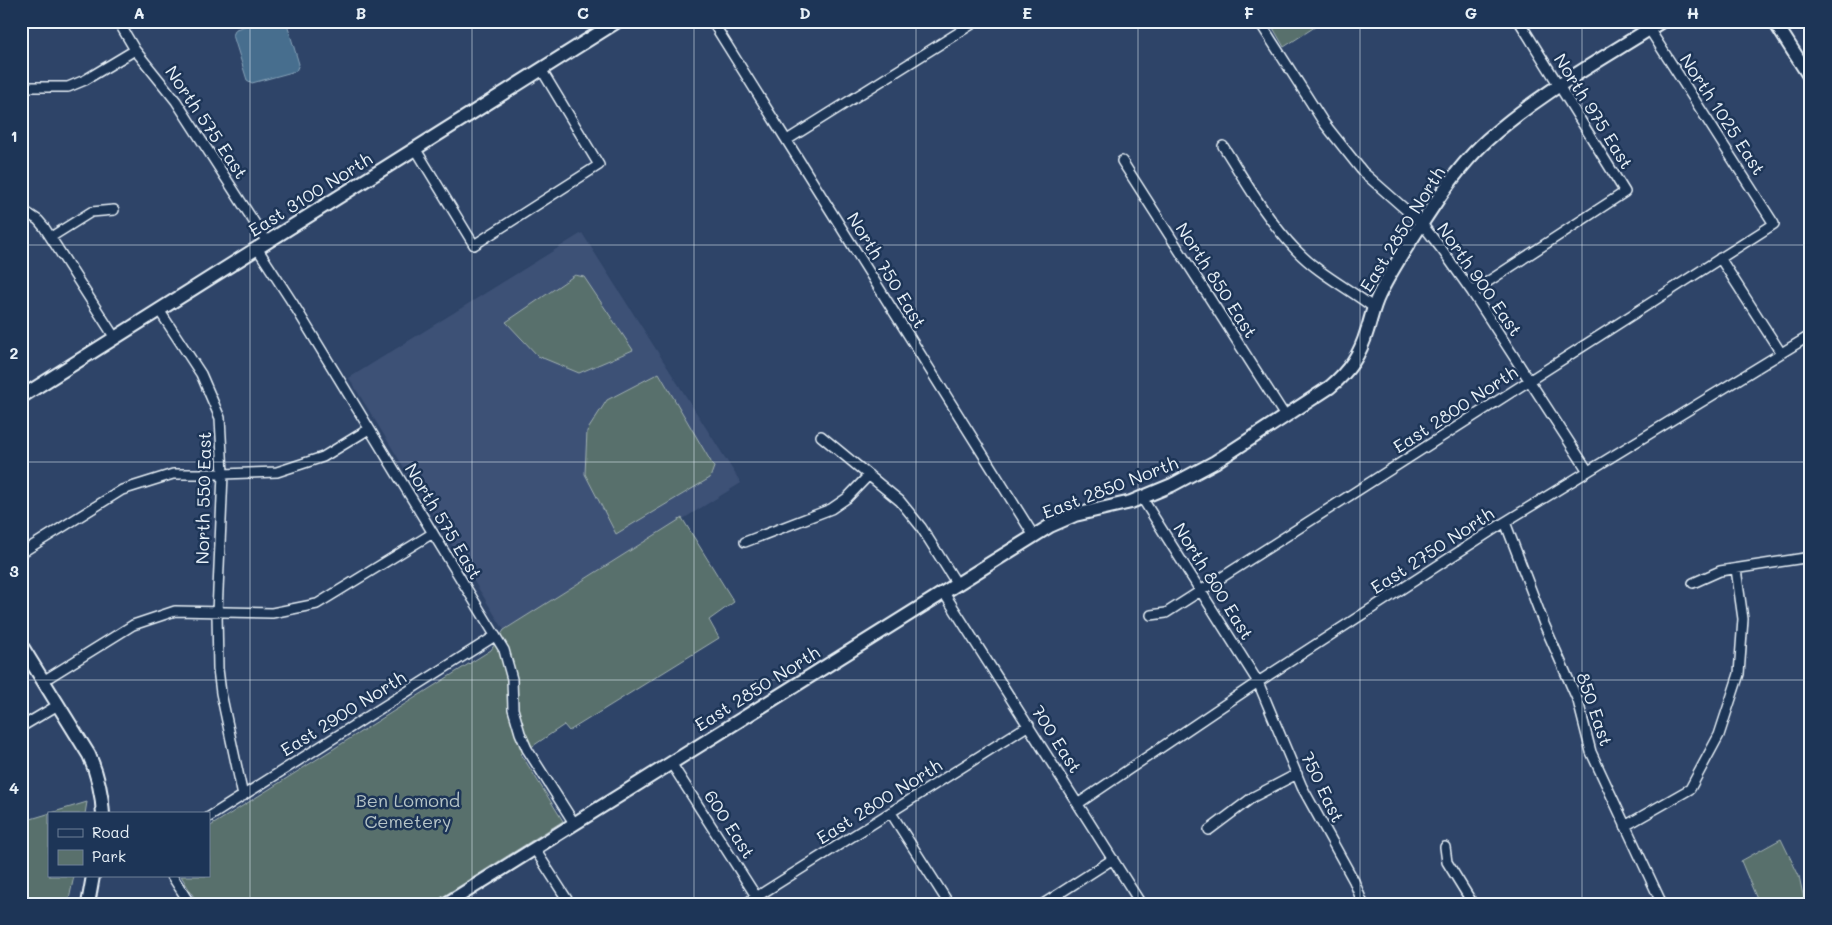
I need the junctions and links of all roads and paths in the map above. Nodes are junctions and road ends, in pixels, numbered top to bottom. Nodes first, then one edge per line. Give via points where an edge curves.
1 (118, 21) edge
2 (618, 21) edge
3 (712, 21) edge
4 (977, 21) edge
5 (1259, 21) edge
6 (1519, 21) edge
7 (1662, 21) edge
8 (1774, 21) edge
9 (1647, 25) edge
10 (136, 50) junction
11 (541, 70) junction
12 (1811, 79) edge
13 (1560, 86) junction
14 (21, 88) edge
15 (787, 140) junction
16 (1223, 146) dead end
17 (415, 148) junction
18 (1122, 161) dead end
19 (21, 209) edge
20 (114, 210) dead end
21 (1422, 224) junction
22 (1774, 224) joint
23 (51, 237) junction
24 (262, 245) junction
25 (1720, 258) junction
26 (1472, 292) junction
27 (1374, 308) junction
28 (159, 310) junction
29 (1811, 335) edge
30 (115, 338) junction
31 (1781, 354) junction
32 (1529, 380) junction
33 (22, 396) edge
34 (1285, 416) junction
35 (369, 429) junction
36 (821, 436) dead end
37 (1588, 471) junction
38 (223, 474) junction
39 (869, 475) junction
40 (1142, 498) junction
41 (1505, 522) junction
42 (433, 533) junction
43 (1034, 536) junction
44 (745, 542) dead end
45 (21, 553) edge
46 (1811, 557) edge
47 (1736, 570) junction
48 (1693, 583) dead end
49 (957, 584) junction
50 (1201, 590) junction
51 (944, 592) junction
52 (217, 613) junction
53 (1151, 615) dead end
54 (495, 636) junction
55 (21, 646) edge
56 (43, 681) junction
57 (1258, 682) junction
58 (58, 705) junction
59 (1029, 726) junction
60 (21, 727) edge
61 (671, 763) junction
62 (1297, 774) junction
63 (243, 796) junction
64 (1079, 803) junction
65 (103, 812) edge
66 (891, 813) junction
67 (210, 816) edge
68 (574, 823) junction
69 (1625, 826) junction
70 (1209, 830) dead end
71 (1445, 847) dead end
72 (534, 848) junction
73 (1113, 859) junction
74 (93, 878) edge
75 (173, 878) edge
76 (759, 900) edge
77 (88, 904) edge
78 (190, 904) edge
79 (446, 904) edge
80 (570, 904) edge
81 (745, 904) edge
82 (949, 904) edge
83 (1043, 904) edge
84 (1141, 904) edge
85 (1363, 904) edge
86 (1473, 904) edge
87 (1662, 904) edge

1 - 10 street, North 575 East
2 - 11 street, East 3100 North
3 - 15 street, North 750 East
4 - 15 street
5 - 21 street, North 900 East via 1324,124 1362,172
6 - 13 street, North 975 East
7 - 9 street, East 2850 North
8 - 12 street
9 - 13 street, East 2850 North
9 - 22 street, North 1025 East
10 - 14 street via 68,87
10 - 24 street, North 575 East via 176,101
11 - 17 street, East 3100 North
11 - 17 street via 599,165 474,245
13 - 21 street, East 2850 North via 1521,112 1476,152 1456,174
13 - 26 street, North 975 East via 1625,192
15 - 43 street, North 750 East
16 - 27 street via 1268,217 1297,251 1323,274
17 - 24 street, East 3100 North
18 - 34 street, North 850 East
19 - 23 street via 38,220
20 - 23 street via 91,212
21 - 26 street, North 900 East
21 - 27 street, East 2850 North via 1388,276
22 - 25 street, East 2800 North
23 - 30 street
24 - 28 street, East 3100 North
24 - 35 street, North 575 East
25 - 31 street
25 - 32 street, East 2800 North
26 - 32 street, North 900 East
27 - 34 street, East 2850 North via 1357,357 1346,373
28 - 30 street, East 3100 North
28 - 38 street, North 550 East via 201,374 220,418
29 - 31 street, East 2750 North
30 - 33 street, East 3100 North
31 - 37 street, East 2750 North
32 - 37 street, North 900 East
32 - 50 street, East 2800 North
34 - 40 street, East 2850 North via 1198,472
35 - 38 street via 323,457 277,472
35 - 42 street, North 575 East
36 - 39 street
37 - 41 street, East 2750 North
38 - 45 street via 173,474 122,490
38 - 52 street, North 550 East
39 - 44 street via 831,509
39 - 49 street via 911,514
40 - 43 street, East 2850 North via 1066,518
40 - 50 street, North 800 East
41 - 57 street, East 2750 North
41 - 69 street, 850 East via 1578,701 1591,752
42 - 52 street via 316,604 272,613
42 - 54 street, North 575 East
43 - 49 street, East 2850 North
46 - 47 street
47 - 48 street via 1720,571
47 - 69 street via 1743,619 1739,674 1719,736 1690,789
49 - 51 street, East 2850 North
50 - 53 street, East 2800 North via 1166,613
50 - 57 street, North 800 East
51 - 59 street, 700 East
51 - 61 street, East 2850 North
52 - 56 street via 175,611 133,625
52 - 63 street, North 550 East via 221,693
54 - 63 street, East 2900 North
54 - 68 street, North 575 East via 504,650 510,670 513,709 520,733
55 - 56 street
56 - 58 street
57 - 62 street, 750 East
57 - 64 street, East 2750 North
58 - 60 street
58 - 65 street via 94,766
59 - 64 street, 700 East
59 - 66 street, East 2800 North
61 - 68 street, East 2850 North
61 - 76 street, 600 East
62 - 70 street via 1253,797
62 - 85 street, 750 East
63 - 67 street, East 2900 North
64 - 73 street, 700 East
66 - 76 street, East 2800 North
66 - 82 street
68 - 72 street, East 2850 North
69 - 87 street, 850 East
71 - 86 street via 1447,862
72 - 79 street, East 2850 North
72 - 80 street
73 - 83 street
73 - 84 street, 700 East
74 - 77 street
75 - 78 street
76 - 81 street, East 2800 North

